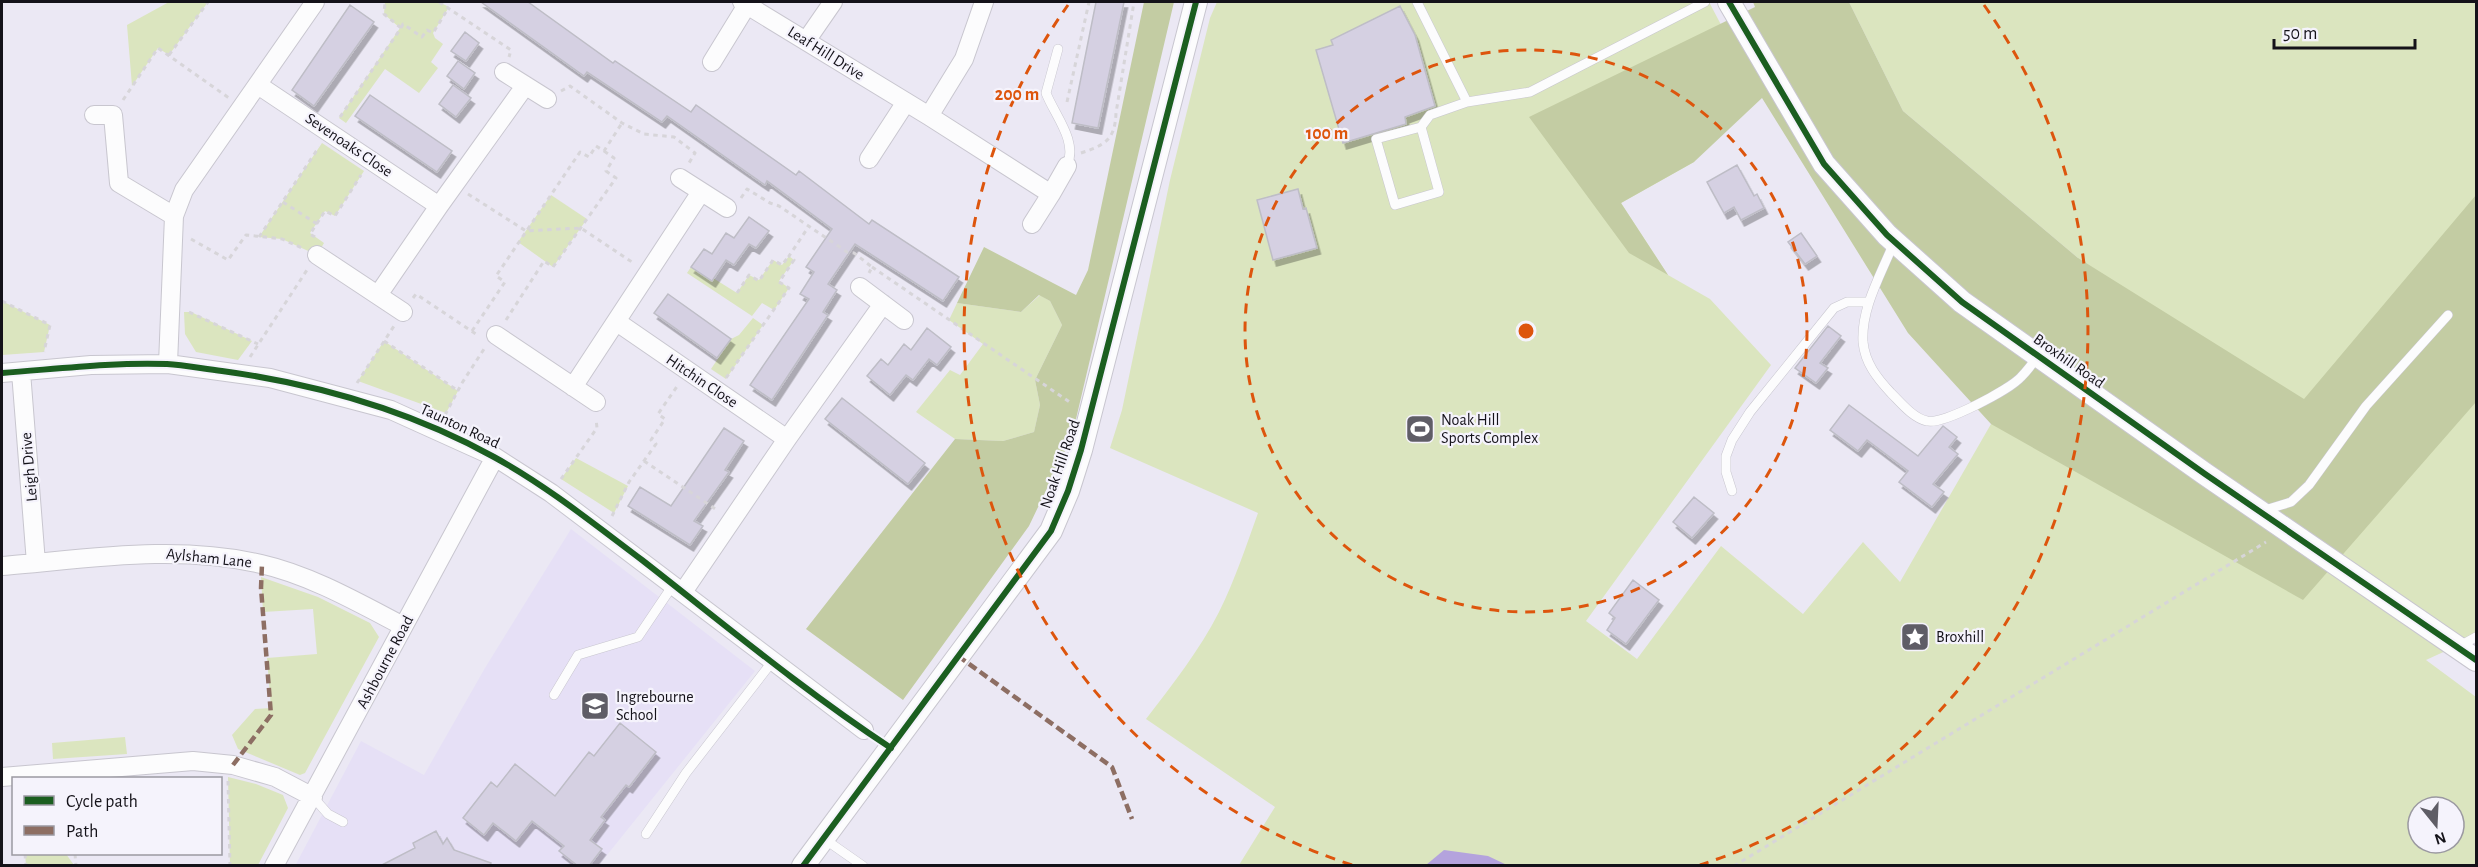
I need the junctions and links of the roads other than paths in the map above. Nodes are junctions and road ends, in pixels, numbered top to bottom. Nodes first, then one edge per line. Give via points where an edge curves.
1 (315, 2) edge
2 (833, 2) edge
3 (984, 2) edge
4 (1196, 2) edge
5 (1417, 2) edge
6 (1705, 2) edge
7 (1729, 2) edge
8 (744, 3) edge
9 (807, 41) junction
10 (1058, 49) dead end
11 (712, 62) dead end
12 (504, 72) road end
13 (258, 85) junction
14 (525, 87) junction
15 (547, 99) road end
16 (906, 102) junction
17 (1467, 102) junction
18 (94, 115) dead end
19 (929, 116) junction
20 (1421, 127) junction
21 (869, 159) dead end
22 (1069, 161) joint
23 (680, 178) road end
24 (701, 192) junction
25 (1051, 194) junction
26 (439, 206) junction
27 (727, 208) road end
28 (174, 222) junction
29 (1032, 224) dead end
30 (1894, 242) junction
31 (317, 255) road end
32 (860, 287) road end
33 (378, 295) junction
34 (1869, 302) junction
35 (884, 304) junction
36 (403, 312) road end
37 (2448, 315) dead end
38 (904, 320) dead end
39 (617, 322) junction
40 (492, 339) road end
41 (2038, 356) junction
42 (168, 364) junction
43 (21, 372) junction
44 (2, 373) edge
45 (573, 387) junction
46 (596, 402) road end
47 (787, 439) junction
48 (495, 457) junction
49 (1732, 491) dead end
50 (2260, 511) junction
51 (36, 563) junction
52 (2, 566) edge
53 (678, 588) junction
54 (403, 627) junction
55 (2467, 642) edge
56 (2476, 660) edge
57 (772, 662) junction
58 (554, 694) dead end
59 (864, 730) dead end
60 (41, 776) edge
61 (2, 777) edge
62 (313, 797) junction
63 (344, 822) dead end
64 (645, 834) dead end
65 (823, 838) junction
66 (274, 866) edge
67 (803, 866) edge
68 (863, 866) edge

1 - 13 street
2 - 9 street
3 - 19 street via 964,59
4 - 65 street, Noak Hill Road via 1068,491 1050,531
5 - 17 lane
6 - 17 lane via 1530,93
7 - 30 street, Broxhill Road via 1824,164
8 - 9 street, Leaf Hill Drive
8 - 11 street, Leaf Hill Drive
9 - 16 street, Leaf Hill Drive
10 - 22 lane via 1046,93 1071,144
12 - 14 street
13 - 26 street, Sevenoaks Close
13 - 28 street via 184,190
14 - 15 street
14 - 26 street
16 - 19 street, Leaf Hill Drive
16 - 21 street
17 - 20 lane via 1430,115
18 - 28 street via 113,115 119,183
19 - 25 street, Leaf Hill Drive
20 - 20 lane via 1439,192 1395,205 1376,139
22 - 25 street
23 - 24 street
24 - 27 street
24 - 39 street
25 - 29 street
26 - 33 street
28 - 42 street
30 - 34 lane
30 - 41 street, Broxhill Road via 1962,302
31 - 33 street
32 - 35 street
33 - 36 street
34 - 41 lane via 1863,340 1868,362 1898,399 1927,421 1949,418 2004,391 2021,378
34 - 49 lane via 1847,302 1834,308 1750,412 1726,456
35 - 38 street
35 - 47 street
37 - 50 lane via 2372,399 2296,499
39 - 45 street
39 - 47 street, Hitchin Close
40 - 45 street
41 - 50 street, Broxhill Road
42 - 43 street, Taunton Road via 91,365
42 - 48 street, Taunton Road via 270,378 348,397 391,410
43 - 44 street, Taunton Road
43 - 51 street, Leigh Drive
45 - 46 street
47 - 53 street via 732,520
48 - 53 street, Taunton Road via 551,493
48 - 54 street, Ashbourne Road
50 - 55 street, Broxhill Road
51 - 52 street, Aylsham Lane
51 - 54 street, Aylsham Lane via 165,553 262,564 336,591
53 - 57 street, Taunton Road
53 - 58 lane via 638,637 578,655
54 - 62 street, Ashbourne Road
55 - 56 street, Broxhill Road
57 - 59 street, Taunton Road
57 - 64 lane via 686,773
60 - 61 street
60 - 62 street via 193,761 228,764 274,777
62 - 63 lane via 328,814
62 - 66 street, Ashbourne Road
65 - 67 street, Noak Hill Road
65 - 68 lane

